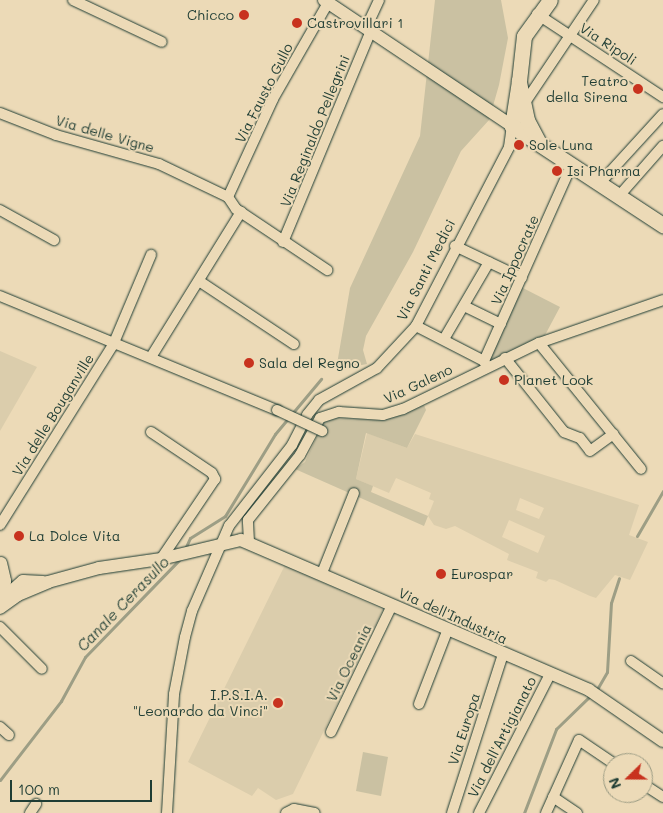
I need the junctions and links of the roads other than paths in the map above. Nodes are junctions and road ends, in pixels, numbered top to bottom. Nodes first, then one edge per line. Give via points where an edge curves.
1 (73, 0) edge
2 (379, 0) edge
3 (550, 0) edge
4 (594, 0) edge
5 (326, 2) edge
6 (537, 14) junction
7 (368, 30) junction
8 (570, 36) junction
9 (162, 42) dead end
10 (519, 81) junction
11 (663, 97) edge
12 (524, 104) junction
13 (0, 113) edge
14 (663, 114) edge
15 (512, 126) junction
16 (539, 142) junction
17 (663, 146) edge
18 (572, 164) junction
19 (600, 183) junction
20 (619, 196) junction
21 (228, 197) junction
22 (0, 210) edge
23 (241, 212) junction
24 (663, 225) edge
25 (54, 240) dead end
26 (283, 242) junction
27 (455, 246) junction
28 (151, 255) dead end
29 (489, 262) junction
30 (327, 270) dead end
31 (522, 278) junction
32 (199, 281) junction
33 (0, 296) edge
34 (663, 300) edge
35 (464, 306) junction
36 (501, 324) junction
37 (416, 326) junction
38 (444, 339) junction
39 (538, 342) junction
40 (294, 344) dead end
41 (113, 345) junction
42 (151, 357) junction
43 (505, 358) junction
44 (485, 364) junction
45 (322, 431) dead end
46 (151, 432) dead end
47 (613, 434) junction
48 (642, 469) dead end
49 (354, 493) dead end
50 (0, 525) edge
51 (223, 542) junction
52 (249, 542) junction
53 (161, 559) junction
54 (1, 562) edge
55 (322, 573) junction
56 (23, 581) junction
57 (48, 582) junction
58 (18, 595) junction
59 (1, 605) edge
60 (392, 605) junction
61 (0, 627) edge
62 (448, 629) junction
63 (503, 654) junction
64 (631, 661) dead end
65 (42, 669) dead end
66 (550, 674) junction
67 (663, 684) edge
68 (419, 704) dead end
69 (0, 727) edge
70 (331, 732) dead end
71 (9, 735) dead end
72 (663, 741) edge
73 (603, 756) edge
74 (553, 797) junction
75 (167, 813) edge
76 (286, 813) edge
77 (315, 813) edge
78 (452, 813) edge
79 (479, 813) edge
80 (546, 813) edge
81 (577, 813) edge

1 - 9 street
2 - 7 street, Via Reginaldo Pellegrini
3 - 6 main road
4 - 8 street
5 - 7 street
5 - 21 street, Via Fausto Gullo via 273,99
6 - 8 street, Via Ripoli
6 - 10 main road via 524,36
7 - 15 street
7 - 26 street, Via Reginaldo Pellegrini
8 - 11 street, Via Ripoli
8 - 12 street
10 - 12 main road
10 - 15 main road
12 - 16 main road
13 - 21 street, Via delle Vigne via 56,135 159,164
14 - 19 street
15 - 16 main road
15 - 27 street, Via Santi Medici via 509,147
16 - 18 main road
17 - 20 street
18 - 19 main road
18 - 31 street, Via Ippocrate
19 - 20 main road
20 - 24 main road
21 - 23 street
22 - 25 street
23 - 26 street
23 - 32 street
26 - 30 street
27 - 29 street
27 - 37 street, Via Santi Medici
28 - 41 street, Via delle Bouganville
29 - 31 street
29 - 35 street
31 - 36 street, Via Ippocrate
32 - 40 street
32 - 42 street
33 - 41 street
34 - 39 street, Via Galeno
35 - 36 street
35 - 38 street
36 - 44 street, Via Ippocrate
37 - 38 street
37 - 51 street, Via Santi Medici via 377,368 319,400 307,415 292,446 229,526
38 - 44 street
39 - 43 street, Via Galeno
39 - 47 street
41 - 42 street
41 - 50 street, Via delle Bouganville
42 - 45 street, bridge
43 - 44 street, Via Galeno
43 - 47 street via 564,432 580,438 590,451
44 - 52 street, Via Galeno via 403,410 383,415 339,412 320,418 300,455 248,520
46 - 53 street via 212,473 214,479
47 - 48 street
49 - 55 street
51 - 52 street, Via dell'Industria
51 - 53 street
51 - 75 street, Via Santi Medici via 192,611 185,638 174,694
52 - 55 street, Via dell'Industria
53 - 57 street via 99,568
54 - 56 street
54 - 59 street via 6,581
55 - 60 street, Via dell'Industria
56 - 57 street
56 - 58 street
56 - 59 street
57 - 58 street
58 - 59 street
60 - 62 street, Via dell'Industria
60 - 70 street, Via Oceania
61 - 65 street
62 - 63 street, Via dell'Industria
62 - 68 street
63 - 66 street, Via dell'Industria
63 - 78 street, Via Europa
64 - 67 street
66 - 72 street, Via dell'Industria via 594,693
66 - 79 street, Via dell'Artigianato
69 - 71 street
73 - 74 street via 579,740
74 - 80 street
74 - 81 street
76 - 77 street via 294,809

